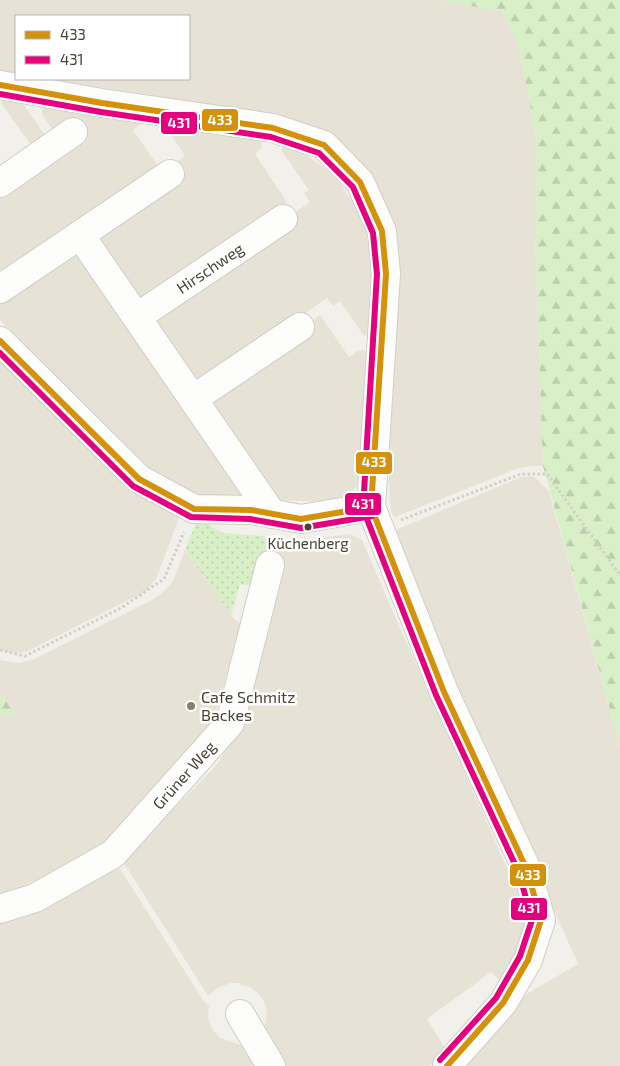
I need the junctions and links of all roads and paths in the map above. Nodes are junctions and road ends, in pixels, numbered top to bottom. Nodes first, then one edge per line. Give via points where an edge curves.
1 (0, 85) edge
2 (73, 132) dead end
3 (170, 174) dead end
4 (0, 183) edge
5 (284, 218) dead end
6 (80, 235) junction
7 (0, 289) edge
8 (136, 317) junction
9 (300, 328) dead end
10 (0, 341) edge
11 (193, 399) junction
12 (194, 509) junction
13 (272, 514) junction
14 (376, 518) junction
15 (270, 565) dead end
16 (620, 575) edge
17 (0, 650) edge
18 (0, 910) edge
19 (240, 1014) dead end
20 (271, 1066) edge
21 (448, 1066) edge

1 - 14 street via 273,128 324,144 360,182 382,231 386,274
2 - 4 street
3 - 6 street
5 - 8 street, Hirschweg
6 - 7 street
6 - 8 street
8 - 11 street
9 - 11 street
10 - 12 street via 140,479
11 - 13 street
12 - 13 street via 251,510
12 - 17 path via 164,579 121,608 25,656
13 - 14 street via 301,519
14 - 16 path via 400,520 521,474 546,474
14 - 21 street via 444,692 527,870 540,920 528,960 503,1003
15 - 18 street, Grüner Weg via 230,723 113,854 35,898
19 - 20 street

